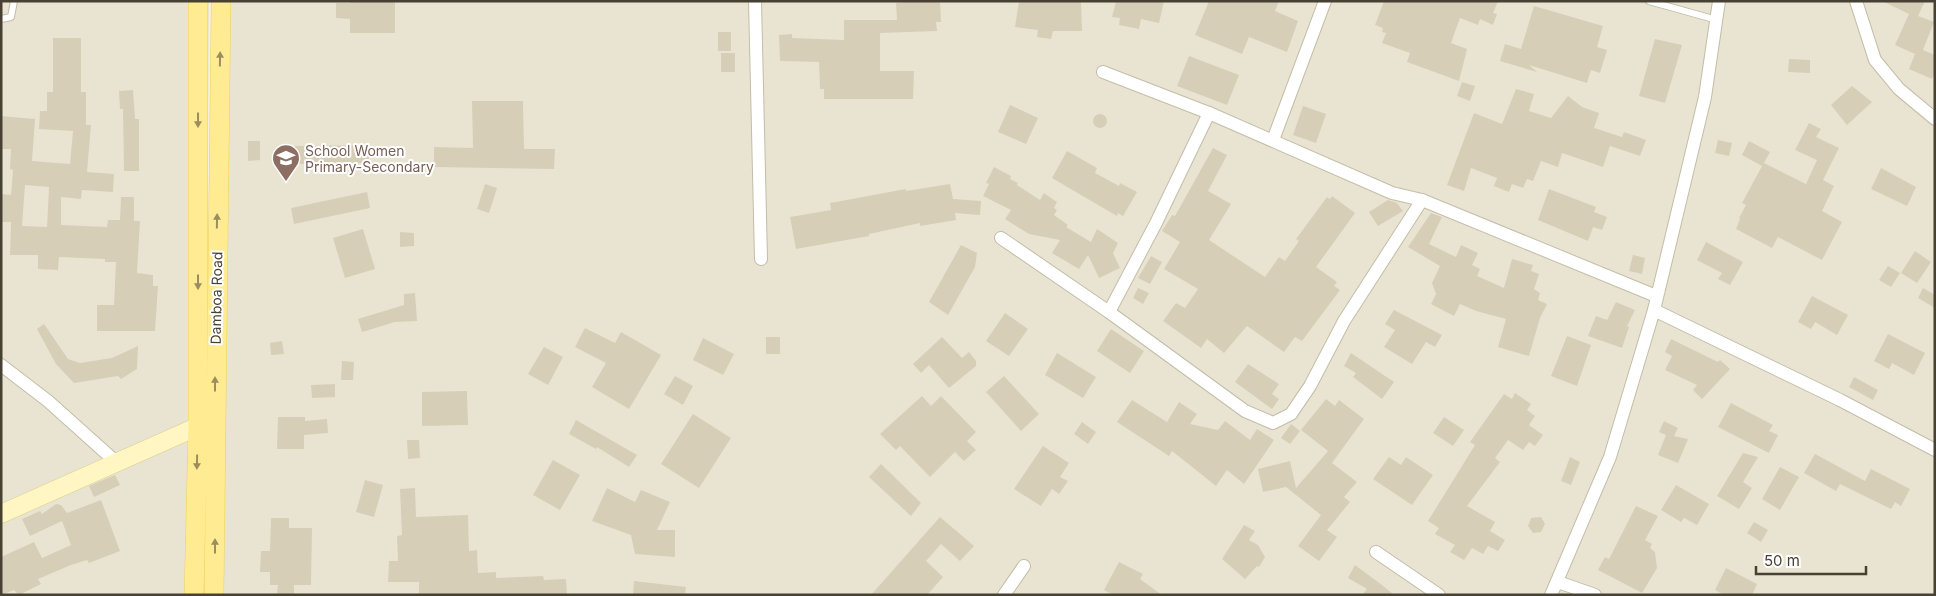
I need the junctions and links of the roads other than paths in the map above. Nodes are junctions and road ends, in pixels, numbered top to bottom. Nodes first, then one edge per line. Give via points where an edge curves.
1 (14, 1) edge
2 (198, 1) edge
3 (221, 1) edge
4 (754, 1) edge
5 (1325, 1) edge
6 (1649, 1) edge
7 (1720, 1) edge
8 (1856, 1) edge
9 (1, 19) edge
10 (1717, 20) junction
11 (1103, 72) dead end
12 (1209, 113) junction
13 (1935, 119) edge
14 (1273, 140) junction
15 (1422, 200) junction
16 (1001, 238) dead end
17 (761, 259) dead end
18 (1656, 296) junction
19 (1654, 310) junction
20 (1109, 312) junction
21 (1, 365) edge
22 (215, 419) junction
23 (198, 427) junction
24 (1935, 450) edge
25 (116, 462) junction
26 (1, 514) edge
27 (1376, 552) dead end
28 (1024, 566) dead end
29 (1558, 582) junction
30 (194, 595) edge
31 (214, 595) edge
32 (1004, 595) edge
33 (1440, 595) edge
34 (1551, 595) edge
35 (1595, 595) edge

1 - 9 lane via 12,17
2 -> 23 main road, Damboa Road
22 -> 3 main road, Damboa Road
4 - 17 street
5 - 14 street
6 - 10 lane
7 - 10 street
8 - 13 street via 1875,60 1899,89
10 - 18 street via 1705,97
11 - 12 street
12 - 14 street
12 - 20 street
14 - 15 street via 1392,192
15 - 18 street
15 - 20 street via 1344,321 1306,393 1291,414 1273,423 1245,411
16 - 20 street
18 - 19 street
19 - 24 street
19 - 29 street via 1610,457
21 - 25 street via 48,401
22 - 23 street
31 -> 22 main road, Damboa Road
23 - 25 street
23 -> 30 main road, Damboa Road
25 - 26 street
27 - 33 street
28 - 32 street
29 - 34 street
29 - 35 street

